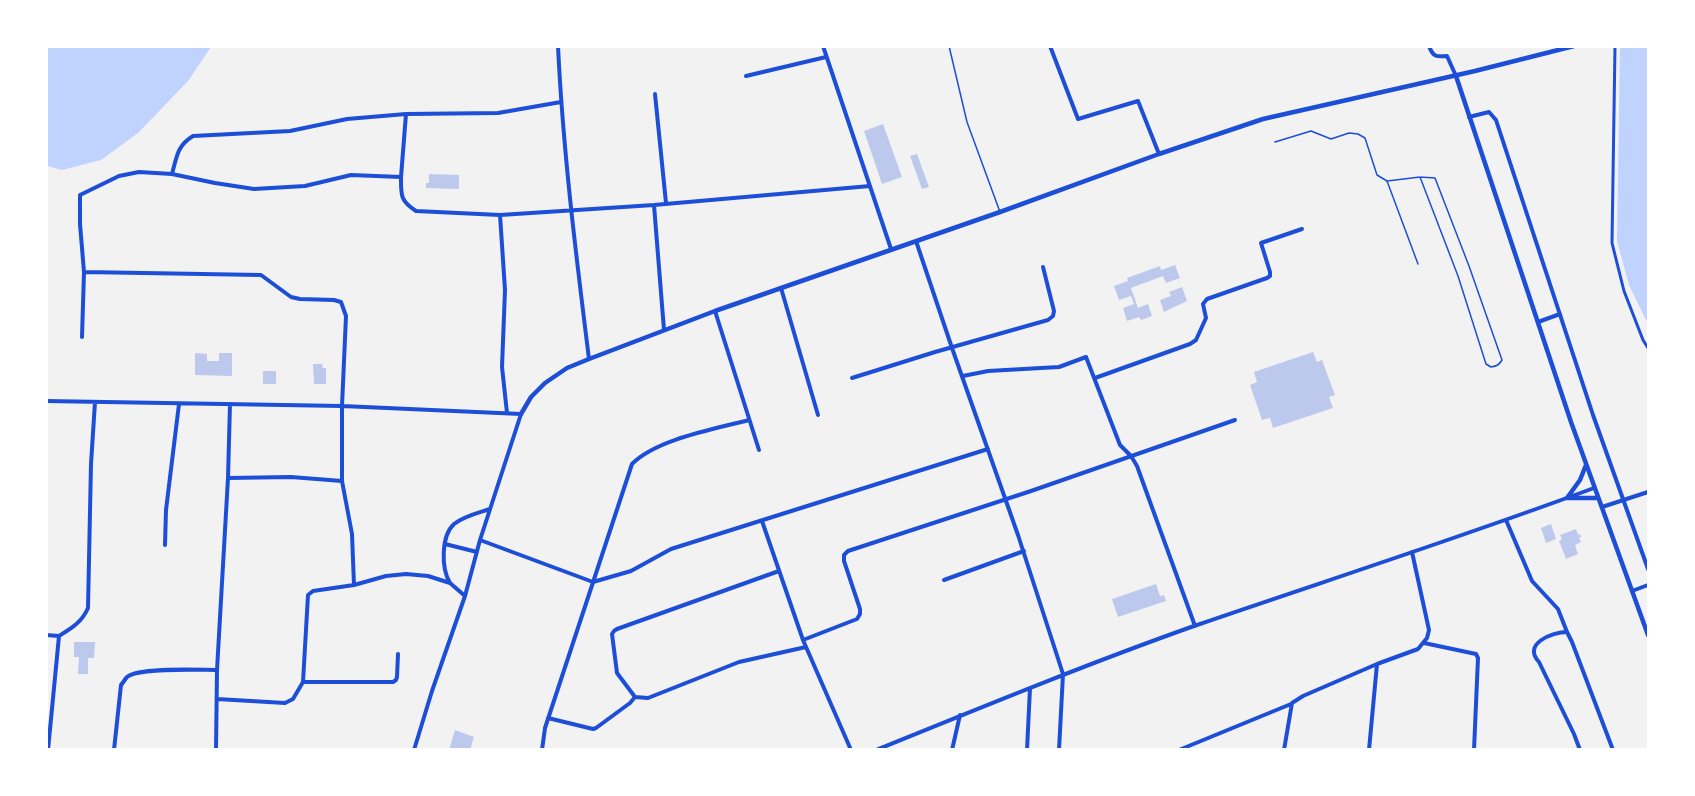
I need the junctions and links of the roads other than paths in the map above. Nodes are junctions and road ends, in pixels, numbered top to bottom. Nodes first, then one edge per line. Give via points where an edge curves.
1 (558, 46) edge
2 (823, 46) edge
3 (949, 46) edge
4 (1050, 46) edge
5 (1429, 46) edge
6 (1574, 46) edge
7 (1615, 46) edge
8 (826, 57) junction
9 (746, 76) dead end
10 (1456, 76) junction
11 (655, 94) dead end
12 (561, 102) junction
13 (406, 114) junction
14 (1470, 117) junction
15 (1275, 142) dead end
16 (1159, 154) junction
17 (172, 174) junction
18 (401, 177) junction
19 (1420, 177) junction
20 (1387, 181) junction
21 (870, 186) junction
22 (666, 203) junction
23 (654, 205) junction
24 (571, 211) junction
25 (1000, 212) junction
26 (500, 215) junction
27 (1302, 229) dead end
28 (916, 240) junction
29 (891, 249) junction
30 (1418, 264) dead end
31 (1043, 267) dead end
32 (84, 272) junction
33 (781, 288) junction
34 (715, 311) junction
35 (1560, 314) junction
36 (1538, 322) junction
37 (664, 330) junction
38 (82, 337) dead end
39 (952, 348) junction
40 (1648, 348) edge
41 (589, 358) junction
42 (963, 376) junction
43 (852, 378) dead end
44 (1095, 378) junction
45 (46, 401) edge
46 (95, 402) junction
47 (179, 404) junction
48 (230, 404) junction
49 (342, 406) junction
50 (507, 413) junction
51 (520, 414) junction
52 (818, 415) dead end
53 (749, 420) junction
54 (1235, 420) dead end
55 (988, 449) junction
56 (759, 450) dead end
57 (1131, 456) junction
58 (1586, 465) junction
59 (228, 478) junction
60 (342, 482) junction
61 (1594, 488) junction
62 (1648, 492) edge
63 (1567, 498) junction
64 (1598, 498) junction
65 (1005, 500) junction
66 (1624, 500) junction
67 (1602, 507) junction
68 (490, 509) junction
69 (1506, 520) junction
70 (762, 521) junction
71 (480, 540) junction
72 (445, 544) junction
73 (165, 545) dead end
74 (1024, 551) junction
75 (477, 552) junction
76 (1412, 552) junction
77 (1648, 569) edge
78 (779, 571) junction
79 (944, 580) dead end
80 (592, 582) junction
81 (450, 583) junction
82 (354, 585) junction
83 (1648, 585) edge
84 (1632, 591) junction
85 (465, 596) junction
86 (1195, 626) junction
87 (1567, 632) junction
88 (46, 635) edge
89 (1648, 635) edge
90 (59, 636) junction
91 (803, 640) junction
92 (1424, 643) junction
93 (806, 647) junction
94 (398, 654) dead end
95 (1377, 664) junction
96 (217, 670) junction
97 (1063, 674) junction
98 (303, 682) junction
99 (1030, 688) junction
100 (635, 697) junction
101 (217, 699) junction
102 (1292, 704) junction
103 (960, 715) junction
104 (548, 718) junction
105 (47, 742) edge
106 (48, 750) edge
107 (114, 750) edge
108 (216, 750) edge
109 (414, 750) edge
110 (542, 750) edge
111 (850, 750) edge
112 (876, 750) edge
113 (952, 750) edge
114 (1027, 750) edge
115 (1059, 750) edge
116 (1179, 750) edge
117 (1284, 750) edge
118 (1369, 750) edge
119 (1474, 750) edge
120 (1580, 750) edge
121 (1613, 750) edge

1 - 12 street
2 - 8 street
3 - 25 lane via 967,122
4 - 16 street via 1078,119 1138,101
5 - 10 street via 1435,57 1447,56
6 - 10 street
7 - 40 street via 1612,243 1624,291
8 - 9 street
8 - 21 street
10 - 14 street
10 - 16 street via 1263,119
11 - 22 street
12 - 13 street via 498,113
12 - 24 street
13 - 17 street via 347,119 290,131 194,136 179,149
13 - 18 street
14 - 35 street via 1489,112 1496,120
14 - 36 street
15 - 20 lane via 1311,131 1331,139 1358,134 1365,138 1377,175
16 - 25 street
17 - 18 street via 254,189 305,186 351,175
17 - 32 street via 139,172 118,176 80,195
18 - 26 street via 401,195 406,205 416,211
19 - 19 lane via 1435,178 1502,360 1496,366 1486,364
19 - 20 lane
20 - 30 lane
21 - 22 street
21 - 29 street
22 - 23 street
23 - 24 street
23 - 37 street
24 - 26 street
24 - 41 street
25 - 28 street
26 - 50 street via 506,290 502,367
27 - 44 street via 1261,243 1270,272 1267,279 1207,299 1203,304 1206,318 1196,340
28 - 29 street
28 - 39 street
29 - 33 street
31 - 39 street via 1053,316
32 - 38 street
32 - 49 street via 261,275 291,297 341,302 346,316
33 - 34 street
33 - 52 street
34 - 37 street
34 - 53 street
35 - 36 street
35 - 66 street
36 - 58 street
37 - 41 street
39 - 42 street
39 - 43 street
41 - 51 street via 545,383
42 - 44 street via 1059,367 1086,357
42 - 55 street
44 - 57 street via 1120,445
45 - 46 street
46 - 47 street
46 - 90 street via 88,608 74,627
47 - 48 street
47 - 73 street
48 - 49 street
48 - 59 street
49 - 50 street
49 - 60 street
50 - 51 street
51 - 68 street
53 - 56 street
53 - 80 street via 660,444 640,455 632,464
54 - 57 street
55 - 65 street
55 - 70 street
57 - 65 street
57 - 86 street
58 - 61 street
58 - 63 street
59 - 60 street via 291,477
59 - 96 street
60 - 82 street via 352,534
61 - 63 street
61 - 64 street
62 - 66 street
63 - 64 street
63 - 69 street
64 - 67 street
65 - 74 street
65 - 91 street via 848,550 844,561 860,614 857,619
66 - 67 street
66 - 77 street
67 - 84 street
68 - 71 street
68 - 72 street via 455,523
69 - 76 street
69 - 87 street via 1532,581 1558,609
70 - 78 street
70 - 80 street via 671,549 631,572
71 - 75 street
71 - 80 street
72 - 75 street
72 - 81 street via 444,571
74 - 79 street
74 - 97 street
75 - 85 street
76 - 86 street
76 - 92 street via 1429,630
78 - 91 street
78 - 100 street via 614,631 617,673
80 - 104 street
81 - 82 street via 406,574
81 - 85 street
82 - 98 street via 313,591 308,596
83 - 84 street
84 - 89 street
85 - 109 street
86 - 97 street
87 - 120 street via 1540,640 1534,652
87 - 121 street
88 - 90 street
90 - 105 street
91 - 93 street
92 - 95 street via 1418,649
92 - 119 street via 1476,654 1478,658
93 - 100 street via 739,662 648,698
93 - 111 street
94 - 98 street via 397,677 393,682
95 - 102 street
95 - 118 street
96 - 101 street
96 - 107 street via 176,669 126,678 121,685
97 - 99 street
97 - 115 street
98 - 101 street via 293,699 285,703
99 - 103 street
99 - 114 street
100 - 104 street via 592,729
101 - 108 street
102 - 116 street
102 - 117 street
103 - 112 street
103 - 113 street
104 - 110 street
105 - 106 street

